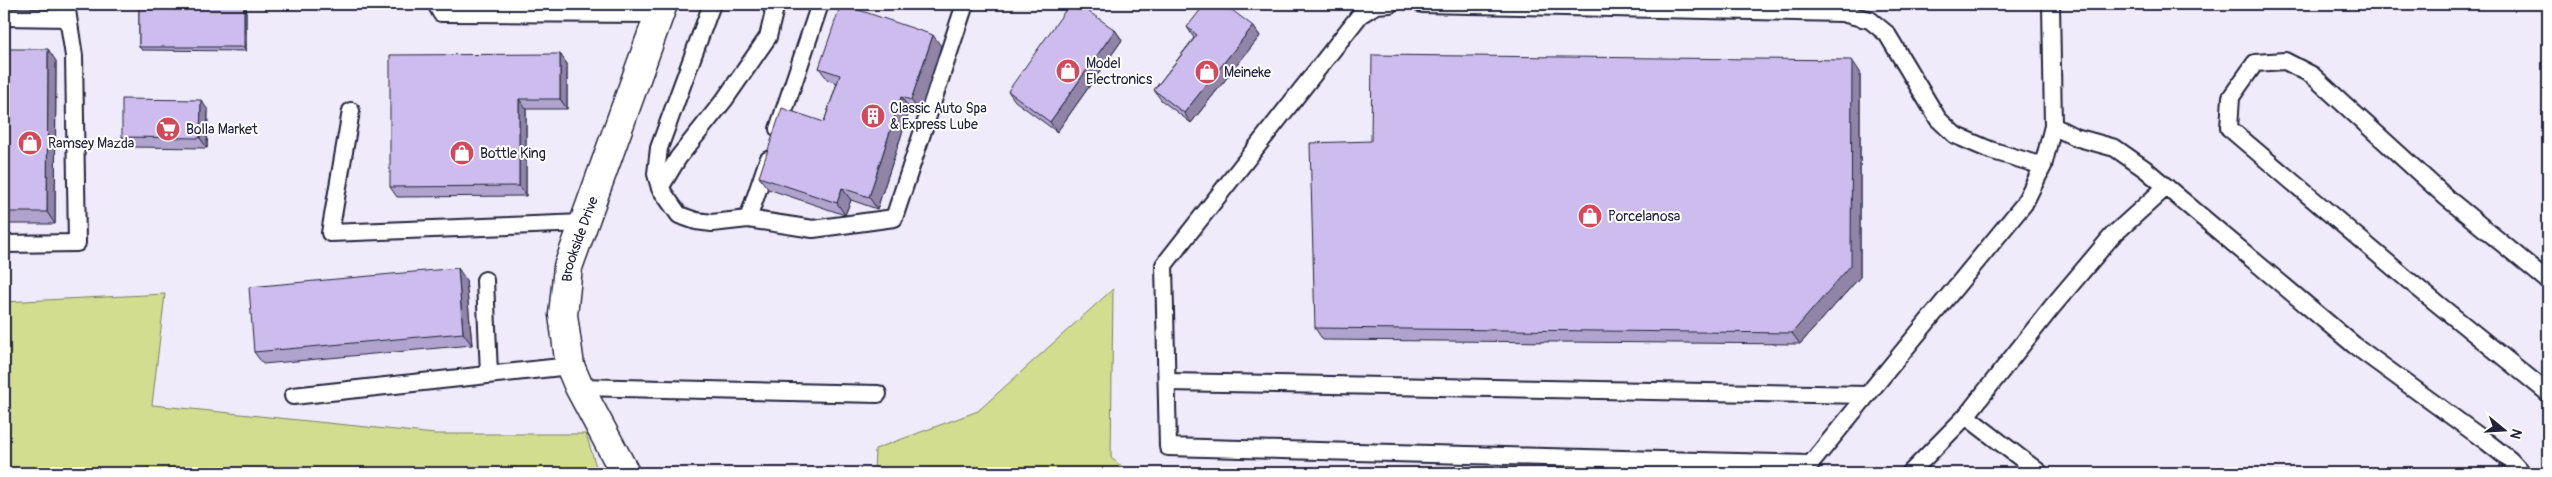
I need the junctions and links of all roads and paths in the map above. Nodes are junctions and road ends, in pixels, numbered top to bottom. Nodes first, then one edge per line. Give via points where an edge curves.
1 (436, 4) edge
2 (712, 4) edge
3 (770, 4) edge
4 (820, 4) edge
5 (965, 4) edge
6 (1390, 4) edge
7 (1422, 4) edge
8 (2051, 4) edge
9 (629, 9) edge
10 (661, 9) edge
11 (67, 11) edge
12 (4, 17) edge
13 (351, 111) dead end
14 (2053, 126) junction
15 (2043, 166) junction
16 (2166, 187) junction
17 (660, 188) junction
18 (748, 219) junction
19 (583, 223) junction
20 (4, 244) edge
21 (486, 280) dead end
22 (2548, 281) edge
23 (489, 374) junction
24 (575, 376) junction
25 (1168, 382) junction
26 (2548, 393) edge
27 (878, 394) dead end
28 (1867, 395) junction
29 (294, 396) dead end
30 (1966, 416) junction
31 (1806, 468) edge
32 (625, 473) edge
33 (1910, 473) edge
34 (2040, 473) edge
35 (2522, 473) edge

1 - 9 lane via 441,13
2 - 17 lane via 659,148 656,174
3 - 17 lane via 774,12 768,37 678,158
4 - 18 lane
5 - 18 lane via 894,218 813,229
6 - 25 lane via 1376,5 1360,15 1164,265
7 - 15 lane via 1842,13 1870,20 1887,34 1938,119 1956,134 1990,150
8 - 14 lane
9 - 10 lane
10 - 19 street, Brookside Drive
11 - 12 lane
11 - 20 lane via 74,56 77,243
13 - 19 lane via 330,233
14 - 15 lane
14 - 16 lane via 2075,137 2115,148
15 - 28 lane via 2024,204
16 - 30 lane via 2106,243
16 - 35 lane via 2354,345 2502,454
17 - 18 lane via 679,215 696,221 712,223
19 - 24 street, Brookside Drive via 568,268 563,314
21 - 23 lane
22 - 26 lane via 2447,198 2312,75 2285,61 2255,63 2231,97 2228,128
23 - 24 lane
23 - 29 lane
24 - 27 lane
24 - 32 street, Brookside Drive
25 - 28 lane
25 - 31 lane via 1168,447
28 - 31 lane
30 - 33 lane
30 - 34 lane

